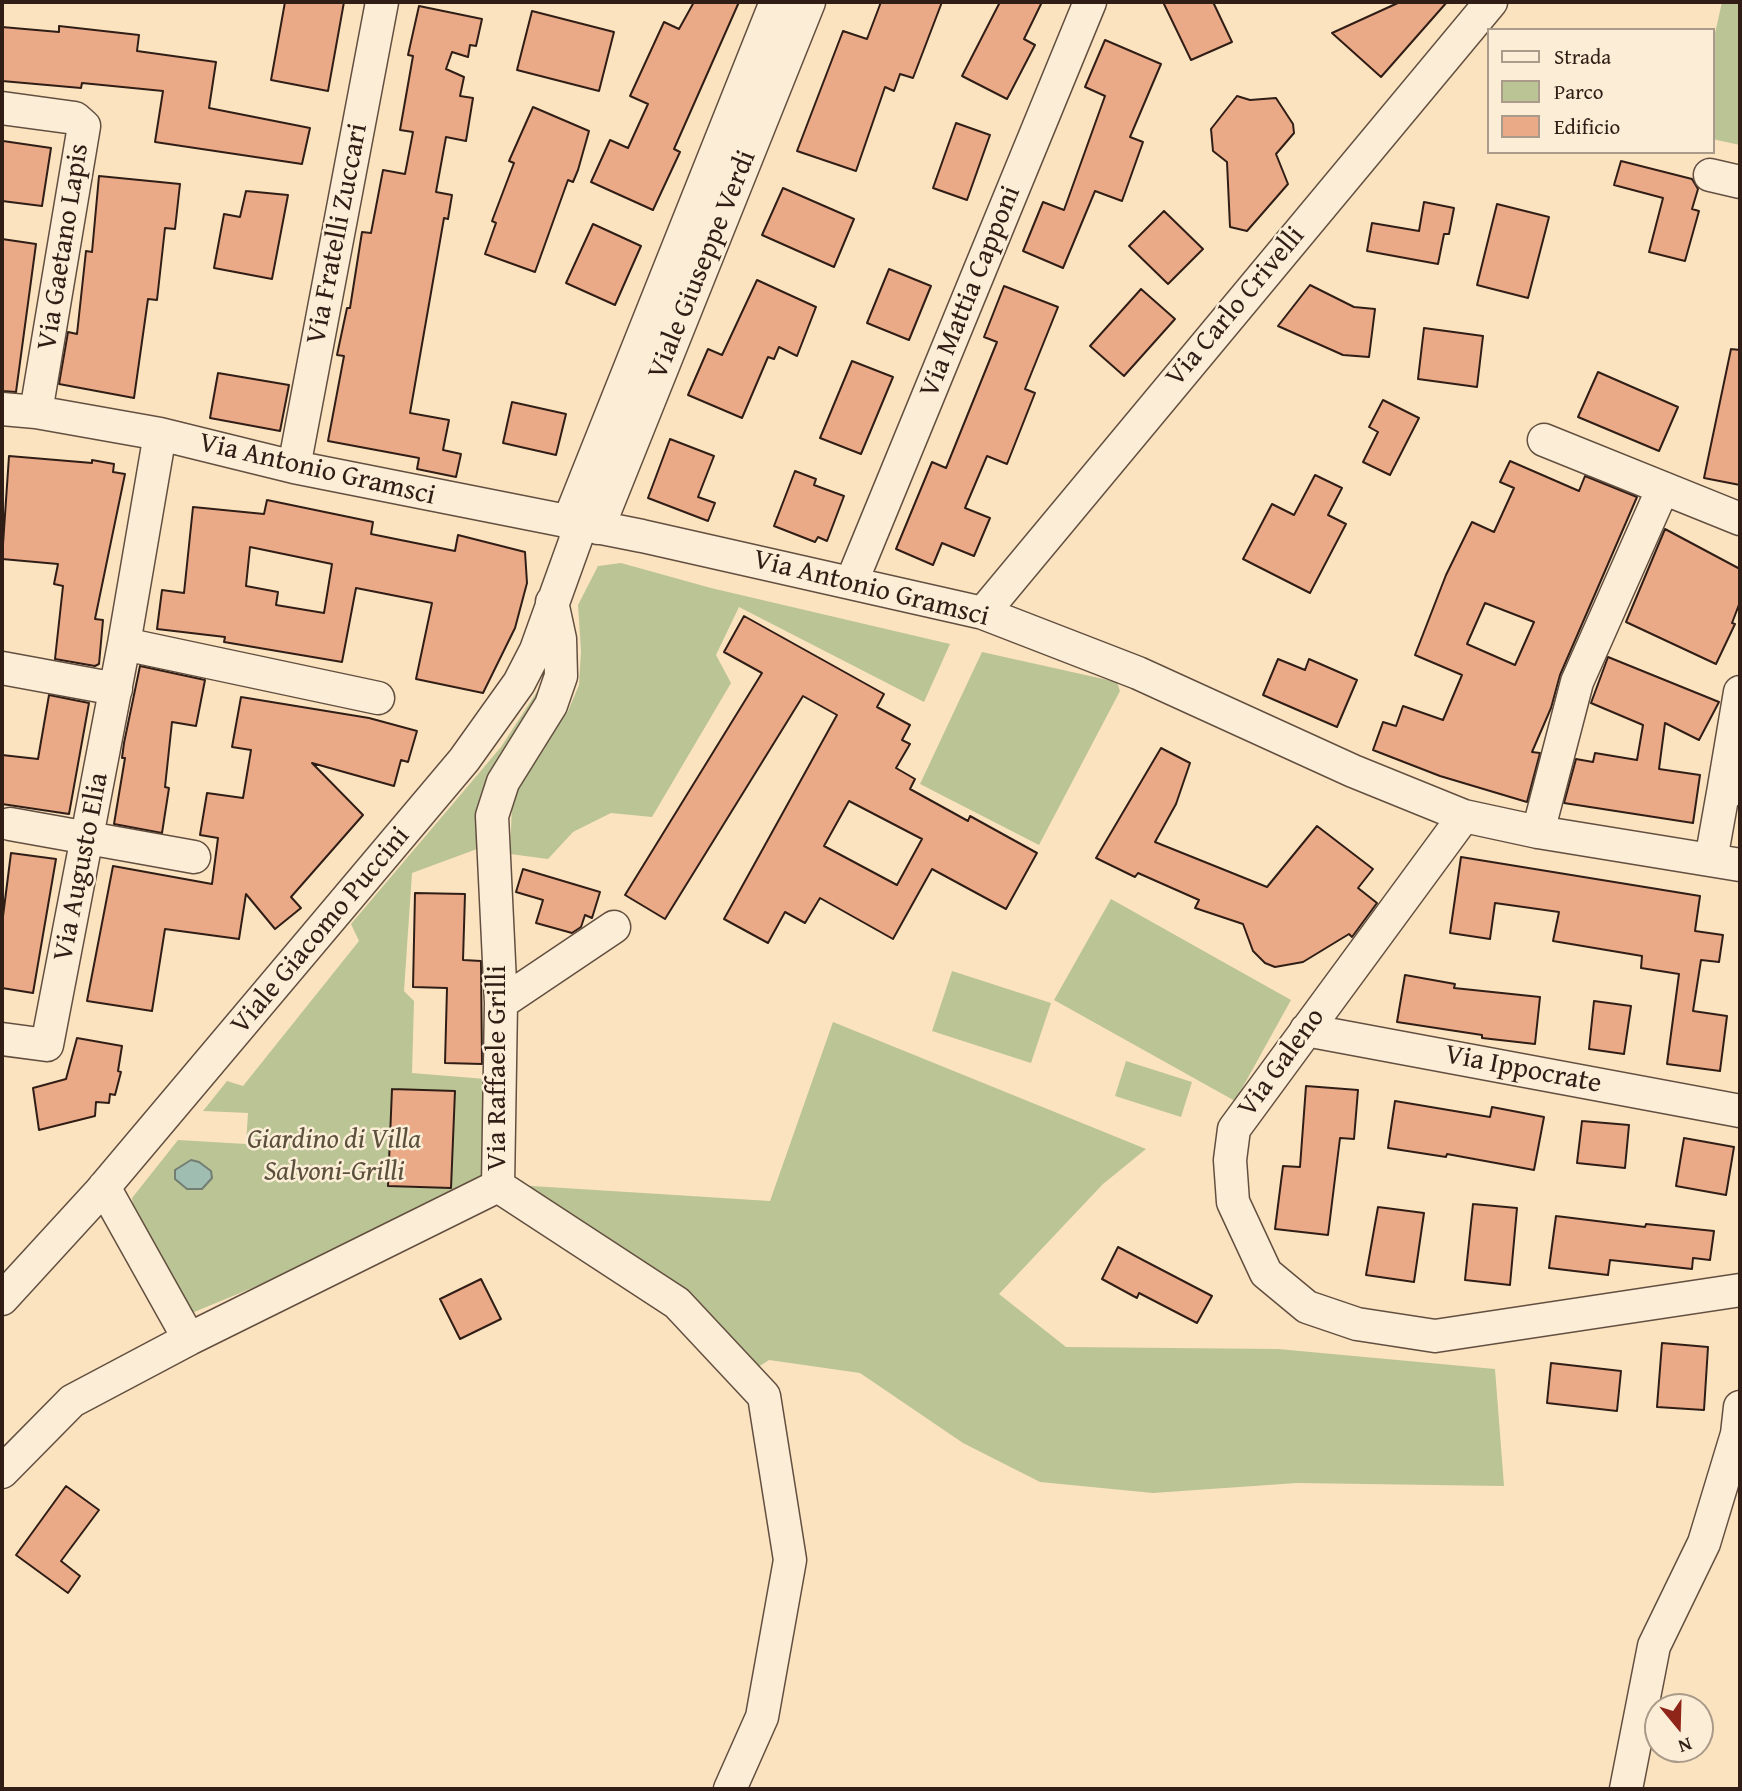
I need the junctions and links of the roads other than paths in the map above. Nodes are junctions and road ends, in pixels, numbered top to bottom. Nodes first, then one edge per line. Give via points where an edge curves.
1 (382, 2) edge
2 (776, 2) edge
3 (808, 2) edge
4 (1090, 2) edge
5 (1491, 2) edge
6 (2, 108) edge
7 (1710, 175) dead end
8 (1740, 182) edge
9 (2, 409) edge
10 (36, 412) junction
11 (160, 435) junction
12 (1544, 440) dead end
13 (294, 467) junction
14 (1662, 488) junction
15 (1740, 519) edge
16 (582, 525) junction
17 (852, 581) junction
18 (552, 602) junction
19 (983, 613) junction
20 (124, 644) junction
21 (2, 668) edge
22 (116, 689) junction
23 (1740, 692) edge
24 (378, 698) dead end
25 (1732, 788) edge
26 (1464, 816) junction
27 (10, 824) dead end
28 (1538, 832) junction
29 (88, 836) junction
30 (194, 857) dead end
31 (1726, 862) edge
32 (614, 927) dead end
33 (501, 1003) junction
34 (1306, 1030) junction
35 (2, 1039) edge
36 (1740, 1111) edge
37 (498, 1186) junction
38 (104, 1187) junction
39 (1740, 1290) edge
40 (2, 1299) edge
41 (189, 1339) junction
42 (1740, 1407) edge
43 (2, 1472) edge
44 (730, 1789) edge
45 (1626, 1789) edge

1 - 13 street, Via Fratelli Zuccari
2 - 16 street, Viale Giuseppe Verdi
3 - 16 street, Viale Giuseppe Verdi
4 - 17 street, Via Mattia Capponi
5 - 19 street, Via Carlo Crivelli
6 - 10 street, Via Gaetano Lapis via 75,118 84,126
7 - 8 street
9 - 10 street, Via Antonio Gramsci
10 - 11 street, Via Antonio Gramsci
11 - 13 street, Via Antonio Gramsci
11 - 20 street, Via Augusto Elia
12 - 14 street
13 - 16 street, Via Antonio Gramsci
14 - 15 street
14 - 28 street via 1577,682
16 - 17 street, Via Antonio Gramsci
16 - 18 street, Viale Giacomo Puccini
17 - 19 street, Via Antonio Gramsci
18 - 33 street, Via Raffaele Grilli via 561,639 561,676 551,705 503,782 492,816
18 - 38 street, Viale Giacomo Puccini via 519,683 464,760
19 - 26 street, Via Antonio Gramsci via 1138,673
20 - 22 street, Via Augusto Elia
20 - 24 street
21 - 22 street
22 - 29 street, Via Augusto Elia
23 - 25 street
25 - 31 street
26 - 28 street, Via Antonio Gramsci
26 - 34 street, Via Galeno
27 - 29 street
28 - 31 street, Via Antonio Gramsci
29 - 30 street
29 - 35 street, Via Augusto Elia via 47,1045
32 - 33 street
33 - 37 street, Via Raffaele Grilli
34 - 36 street, Via Ippocrate
34 - 39 street, Via Galeno via 1234,1129 1230,1160 1233,1202 1266,1273 1307,1307 1357,1324 1435,1336
37 - 41 street, Via Raffaele Grilli
37 - 44 street via 677,1303 764,1396 790,1560 762,1717
38 - 40 street, Viale Giacomo Puccini
38 - 41 street
41 - 43 street, Via Raffaele Grilli via 72,1401
42 - 45 street via 1737,1434 1704,1543 1654,1646

